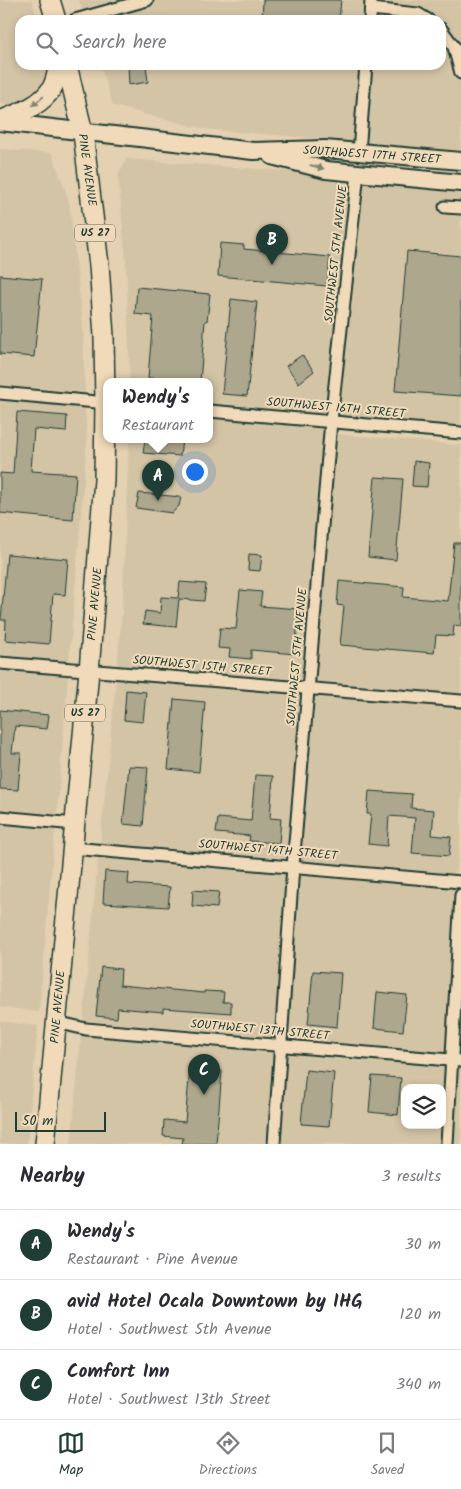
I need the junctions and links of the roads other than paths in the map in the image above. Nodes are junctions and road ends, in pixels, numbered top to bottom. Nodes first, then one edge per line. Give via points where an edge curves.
1 (50, 0) edge
2 (147, 0) edge
3 (371, 10) edge
4 (54, 15) edge
5 (93, 15) edge
6 (420, 15) edge
7 (446, 35) edge
8 (58, 70) edge
9 (68, 70) edge
10 (366, 70) edge
11 (461, 72) edge
12 (0, 122) edge
13 (82, 133) junction
14 (253, 151) junction
15 (359, 152) junction
16 (461, 161) edge
17 (358, 173) junction
18 (461, 183) edge
19 (445, 207) dead end
20 (461, 208) edge
21 (105, 378) edge
22 (0, 393) edge
23 (103, 403) edge
24 (213, 411) edge
25 (332, 422) junction
26 (461, 433) edge
27 (105, 443) edge
28 (0, 663) edge
29 (89, 671) junction
30 (308, 688) junction
31 (461, 701) edge
32 (0, 817) edge
33 (75, 824) junction
34 (72, 848) junction
35 (292, 866) junction
36 (461, 882) edge
37 (461, 895) edge
38 (56, 1022) junction
39 (281, 1045) junction
40 (457, 1061) edge
41 (45, 1144) edge
42 (274, 1144) edge
43 (447, 1144) edge

1 - 4 highway
2 - 5 street
3 - 6 street
7 - 11 street via 454,46
8 -> 12 highway via 53,87 42,99 29,109
9 - 13 highway, PINE AVENUE / US 27
10 - 15 street
12 - 13 main road, SOUTHWEST 17TH STREET
13 - 14 main road, SOUTHWEST 17TH STREET
13 - 21 highway, PINE AVENUE / US 27 via 99,265
14 - 15 main road, SOUTHWEST 17TH STREET via 325,149
14 -> 17 main road, SOUTHWEST 17TH STREET via 326,170
15 - 16 main road, SOUTHWEST 17TH STREET
17 - 18 main road, SOUTHWEST 17TH STREET
17 - 25 street, SOUTHWEST 5TH AVENUE
19 - 20 street
22 - 23 street
24 - 25 street, SOUTHWEST 16TH STREET
25 - 26 street, SOUTHWEST 16TH STREET
25 - 30 street, SOUTHWEST 5TH AVENUE
27 - 29 highway, PINE AVENUE / US 27 via 101,541
28 - 29 street, SOUTHWEST 15TH STREET
29 - 30 street, SOUTHWEST 15TH STREET
29 - 33 highway, PINE AVENUE / US 27
30 - 31 street, SOUTHWEST 15TH STREET
30 - 35 street, SOUTHWEST 5TH AVENUE
32 - 33 street
33 - 34 highway, PINE AVENUE / US 27
34 - 35 street, SOUTHWEST 14TH STREET
34 - 38 highway, PINE AVENUE / US 27
35 - 36 street, SOUTHWEST 14TH STREET
35 - 39 street, SOUTHWEST 5TH AVENUE
37 - 40 street
38 - 39 street, SOUTHWEST 13TH STREET via 86,1029
38 - 41 highway, PINE AVENUE / US 27
39 - 40 street, SOUTHWEST 13TH STREET
39 - 42 street, SOUTHWEST 5TH AVENUE
40 - 43 street

